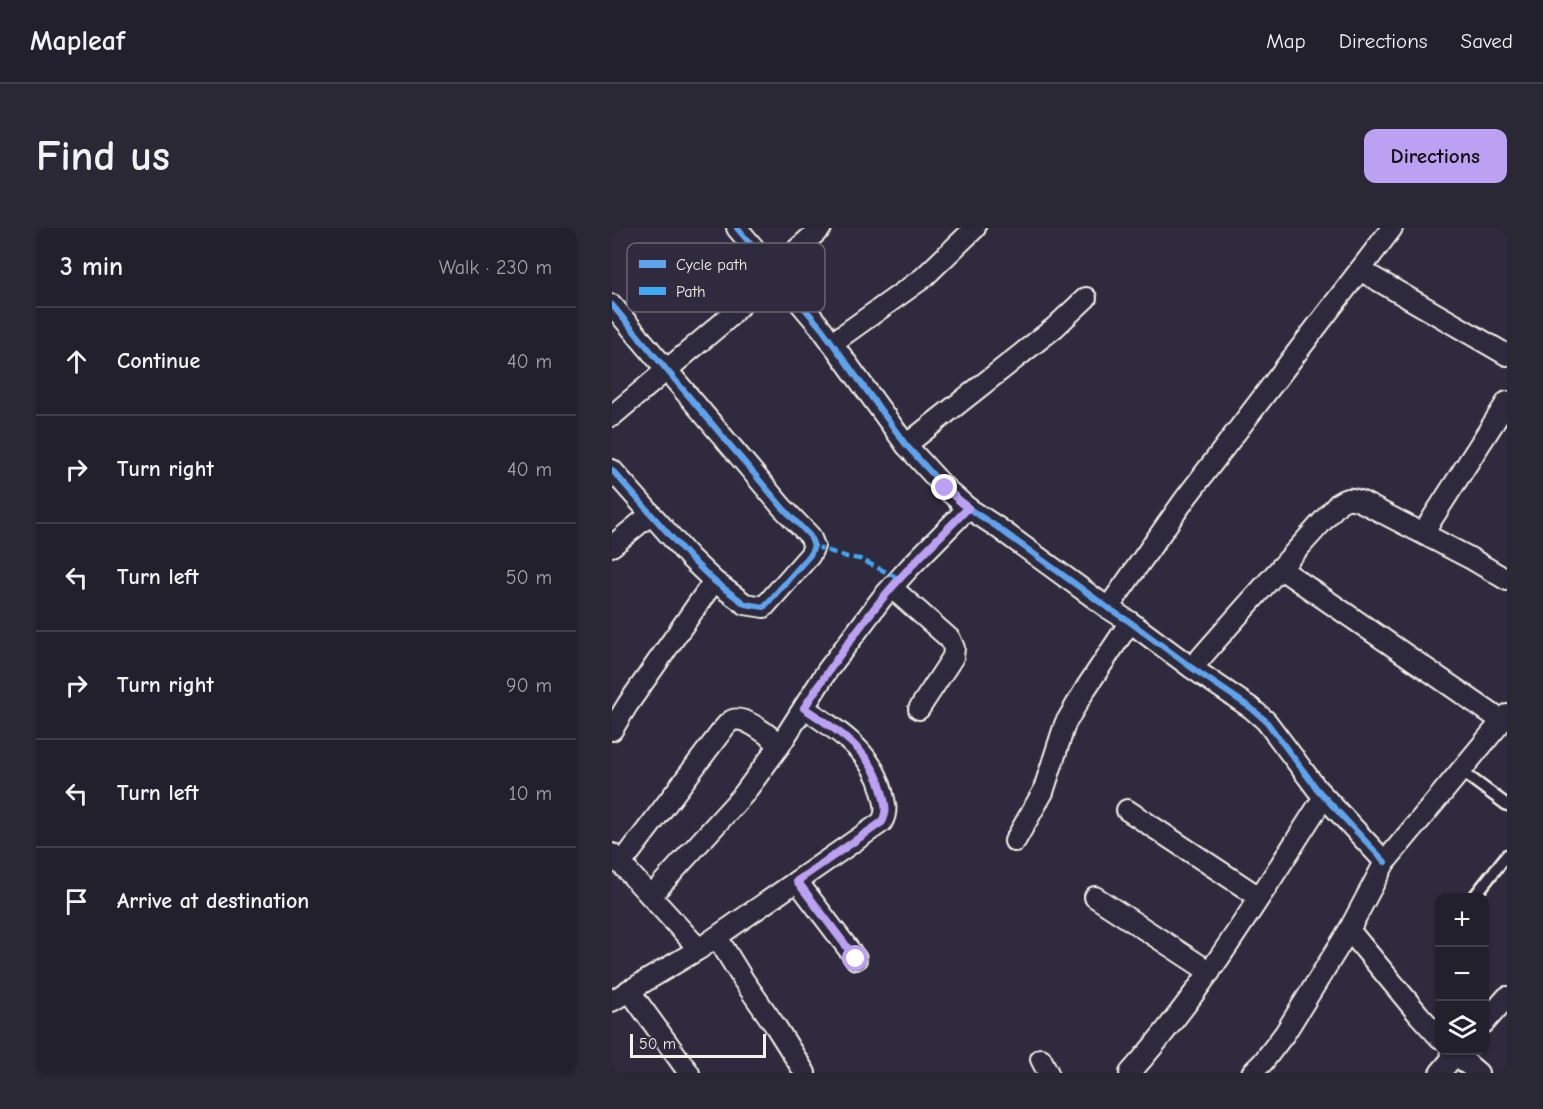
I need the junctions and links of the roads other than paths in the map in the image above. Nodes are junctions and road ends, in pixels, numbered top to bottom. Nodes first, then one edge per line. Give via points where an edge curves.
1 (737, 228) edge
2 (821, 228) edge
3 (975, 228) edge
4 (1392, 228) edge
5 (750, 243) edge
6 (804, 243) edge
7 (1360, 270) junction
8 (1086, 298) dead end
9 (612, 305) edge
10 (734, 312) edge
11 (807, 312) edge
12 (832, 343) junction
13 (1507, 355) edge
14 (667, 370) junction
15 (1507, 402) edge
16 (612, 416) edge
17 (906, 445) junction
18 (612, 470) edge
19 (968, 508) junction
20 (651, 514) junction
21 (1423, 533) junction
22 (612, 546) edge
23 (1281, 569) junction
24 (1505, 574) edge
25 (714, 581) junction
26 (892, 588) junction
27 (1108, 608) junction
28 (1130, 622) junction
29 (1192, 668) junction
30 (620, 700) edge
31 (804, 708) junction
32 (919, 709) dead end
33 (1504, 718) edge
34 (612, 730) edge
35 (780, 745) junction
36 (1461, 771) junction
37 (1324, 797) junction
38 (1507, 805) edge
39 (1127, 810) dead end
40 (1015, 842) dead end
41 (1507, 855) edge
42 (617, 859) edge
43 (1385, 862) junction
44 (797, 881) junction
45 (1476, 893) edge
46 (651, 896) junction
47 (1095, 897) dead end
48 (1259, 897) junction
49 (1349, 930) junction
50 (717, 937) junction
51 (699, 949) junction
52 (856, 959) dead end
53 (1210, 972) junction
54 (629, 990) junction
55 (1507, 997) edge
56 (612, 1001) edge
57 (1489, 1017) edge
58 (1435, 1033) edge
59 (1453, 1055) edge
60 (1458, 1055) edge
61 (689, 1073) edge
62 (805, 1073) edge
63 (1130, 1073) edge
64 (1252, 1073) edge
65 (1440, 1073) edge
66 (1479, 1073) edge

1 - 5 street
2 - 6 street
3 - 12 street via 923,278
4 - 7 street
7 - 13 street
7 - 27 street via 1185,499
8 - 17 street
9 - 14 street
10 - 14 street
11 - 12 street
12 - 17 street
14 - 16 street
14 - 25 street via 810,536 814,546 764,607 745,604
15 - 21 street
17 - 19 street
18 - 20 street
19 - 26 street
19 - 27 street
20 - 22 street
20 - 25 street
21 - 23 street via 1362,502 1344,499
21 - 24 street
23 - 29 street
23 - 33 street
25 - 30 street
26 - 31 street via 827,671
26 - 32 street via 950,639 954,648 953,657
27 - 28 street
28 - 29 street
28 - 40 street via 1065,724 1043,792
29 - 37 street via 1266,721
30 - 34 street
31 - 35 street
31 - 44 street via 839,731 865,757 879,780 887,812 882,822
33 - 36 street
35 - 42 street via 739,718 732,720
35 - 46 street via 742,795
36 - 38 lane
36 - 43 street
37 - 43 street
37 - 48 street
39 - 48 street
41 - 45 lane
42 - 46 street
43 - 49 street
44 - 50 street
44 - 52 street
46 - 51 street
47 - 53 street
48 - 53 street
49 - 58 street
49 - 64 street via 1285,1033
50 - 51 street
50 - 62 street
51 - 54 street
53 - 63 street
54 - 56 street
54 - 61 street
55 - 57 street
59 - 65 street
60 - 66 street

